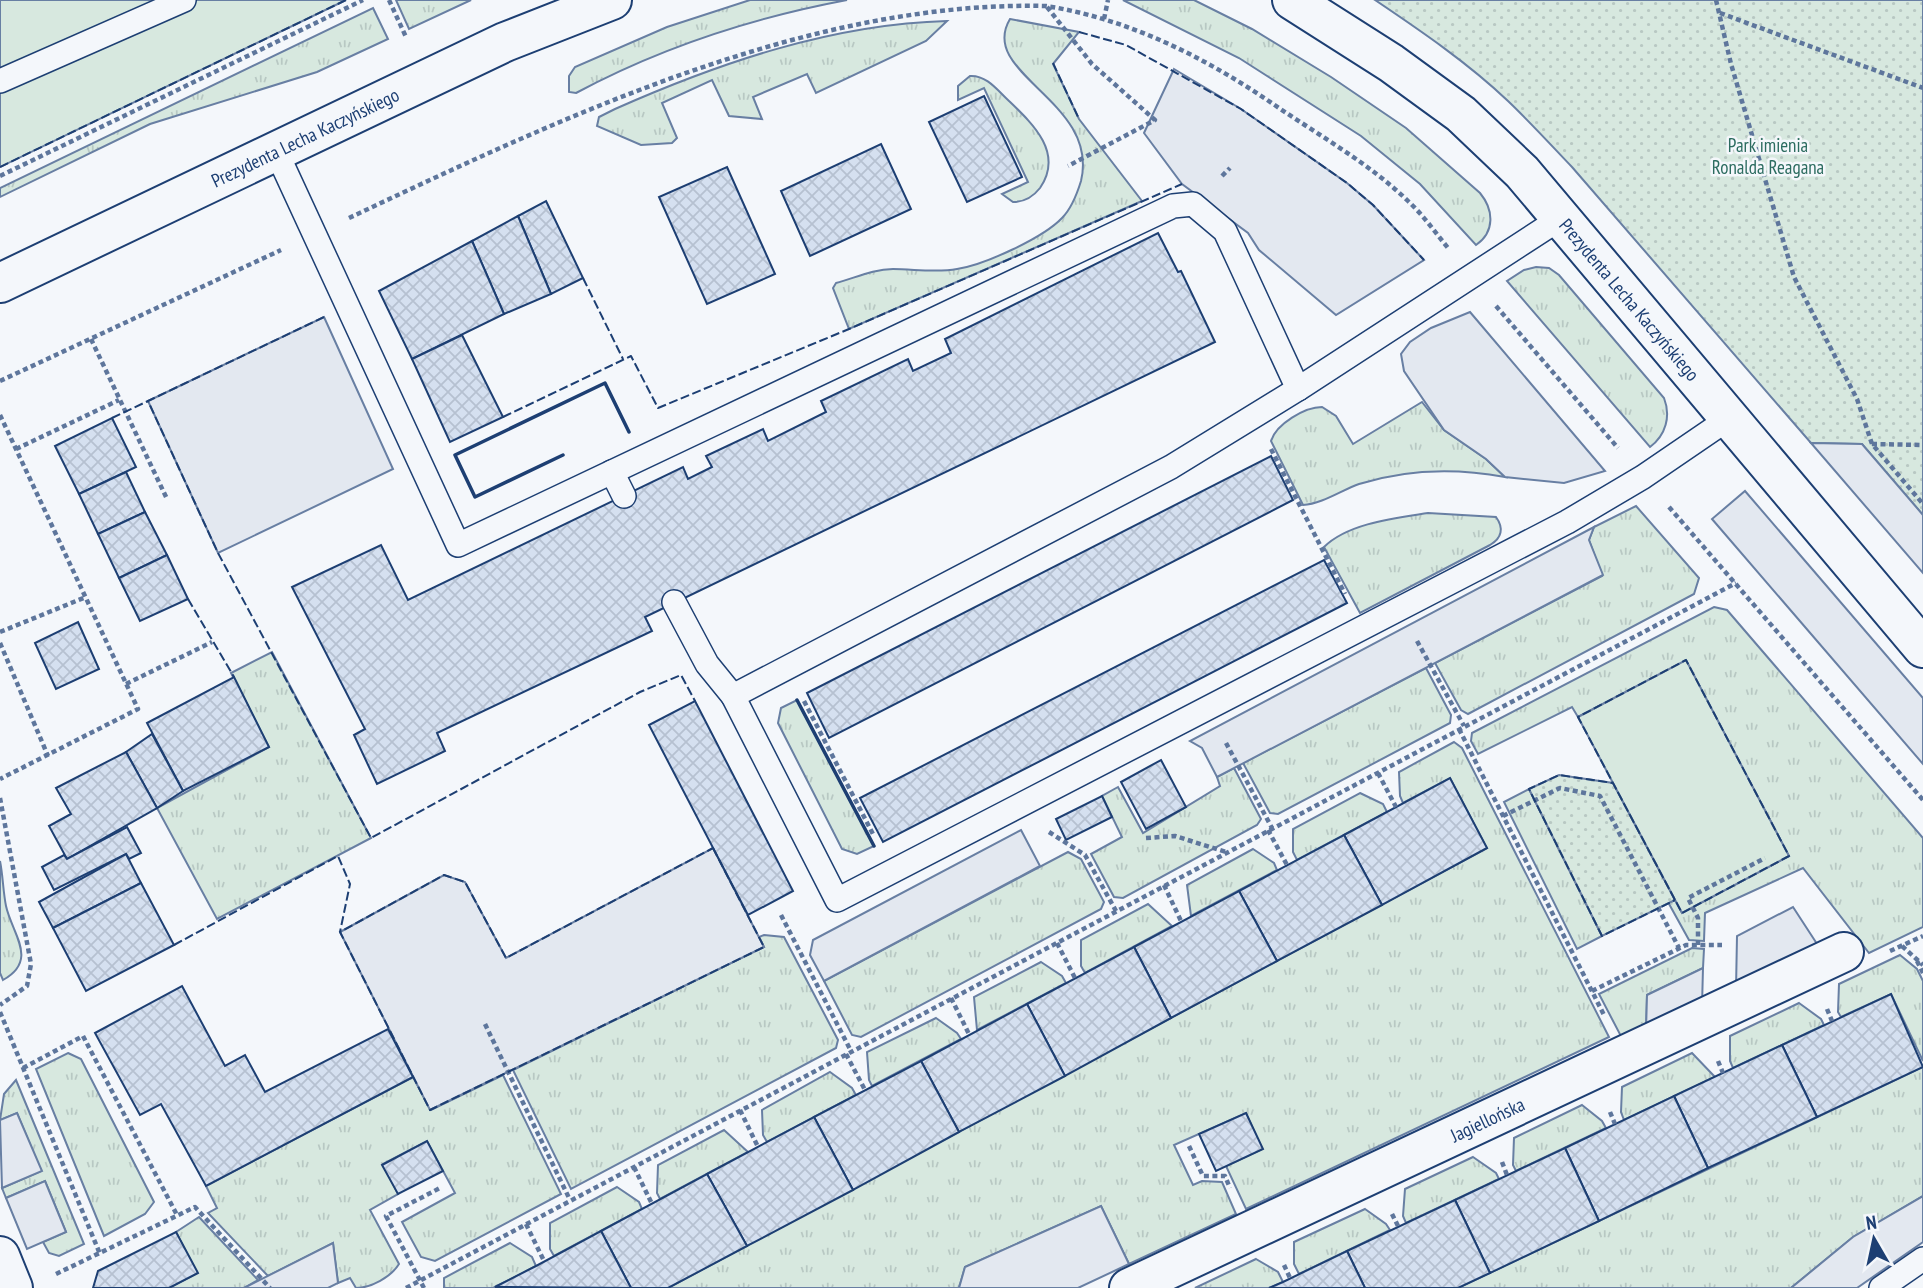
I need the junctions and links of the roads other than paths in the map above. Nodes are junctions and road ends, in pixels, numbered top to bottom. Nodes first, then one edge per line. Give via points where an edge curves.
1 (184, 0) edge
2 (612, 0) edge
3 (1292, 0) edge
4 (0, 82) edge
5 (276, 151) junction
6 (1560, 218) junction
7 (0, 283) edge
8 (1298, 389) junction
9 (1728, 419) junction
10 (612, 472) junction
11 (624, 496) dead end
12 (674, 602) dead end
13 (1923, 648) edge
14 (733, 696) junction
15 (1844, 951) dead end
16 (0, 1256) edge
17 (1923, 1259) edge
18 (13, 1288) edge
19 (1129, 1288) edge
20 (1881, 1288) edge

1 - 4 lane
2 - 5 street, Prezydenta Lecha Kaczyńskiego via 505,42
3 - 6 street, Prezydenta Lecha Kaczyńskiego via 1461,114 1522,172
5 - 7 street, Prezydenta Lecha Kaczyńskiego
5 - 10 lane via 458,545
6 - 8 lane
6 - 9 street, Prezydenta Lecha Kaczyńskiego
8 - 10 lane via 1225,230 1193,204 1173,206
8 - 14 lane via 1171,467
9 - 13 street, Prezydenta Lecha Kaczyńskiego
9 - 14 lane via 1567,522 837,900
10 - 11 lane
12 - 14 lane via 707,664
15 - 19 street, Jagiellońska
16 - 18 street
17 - 20 lane

